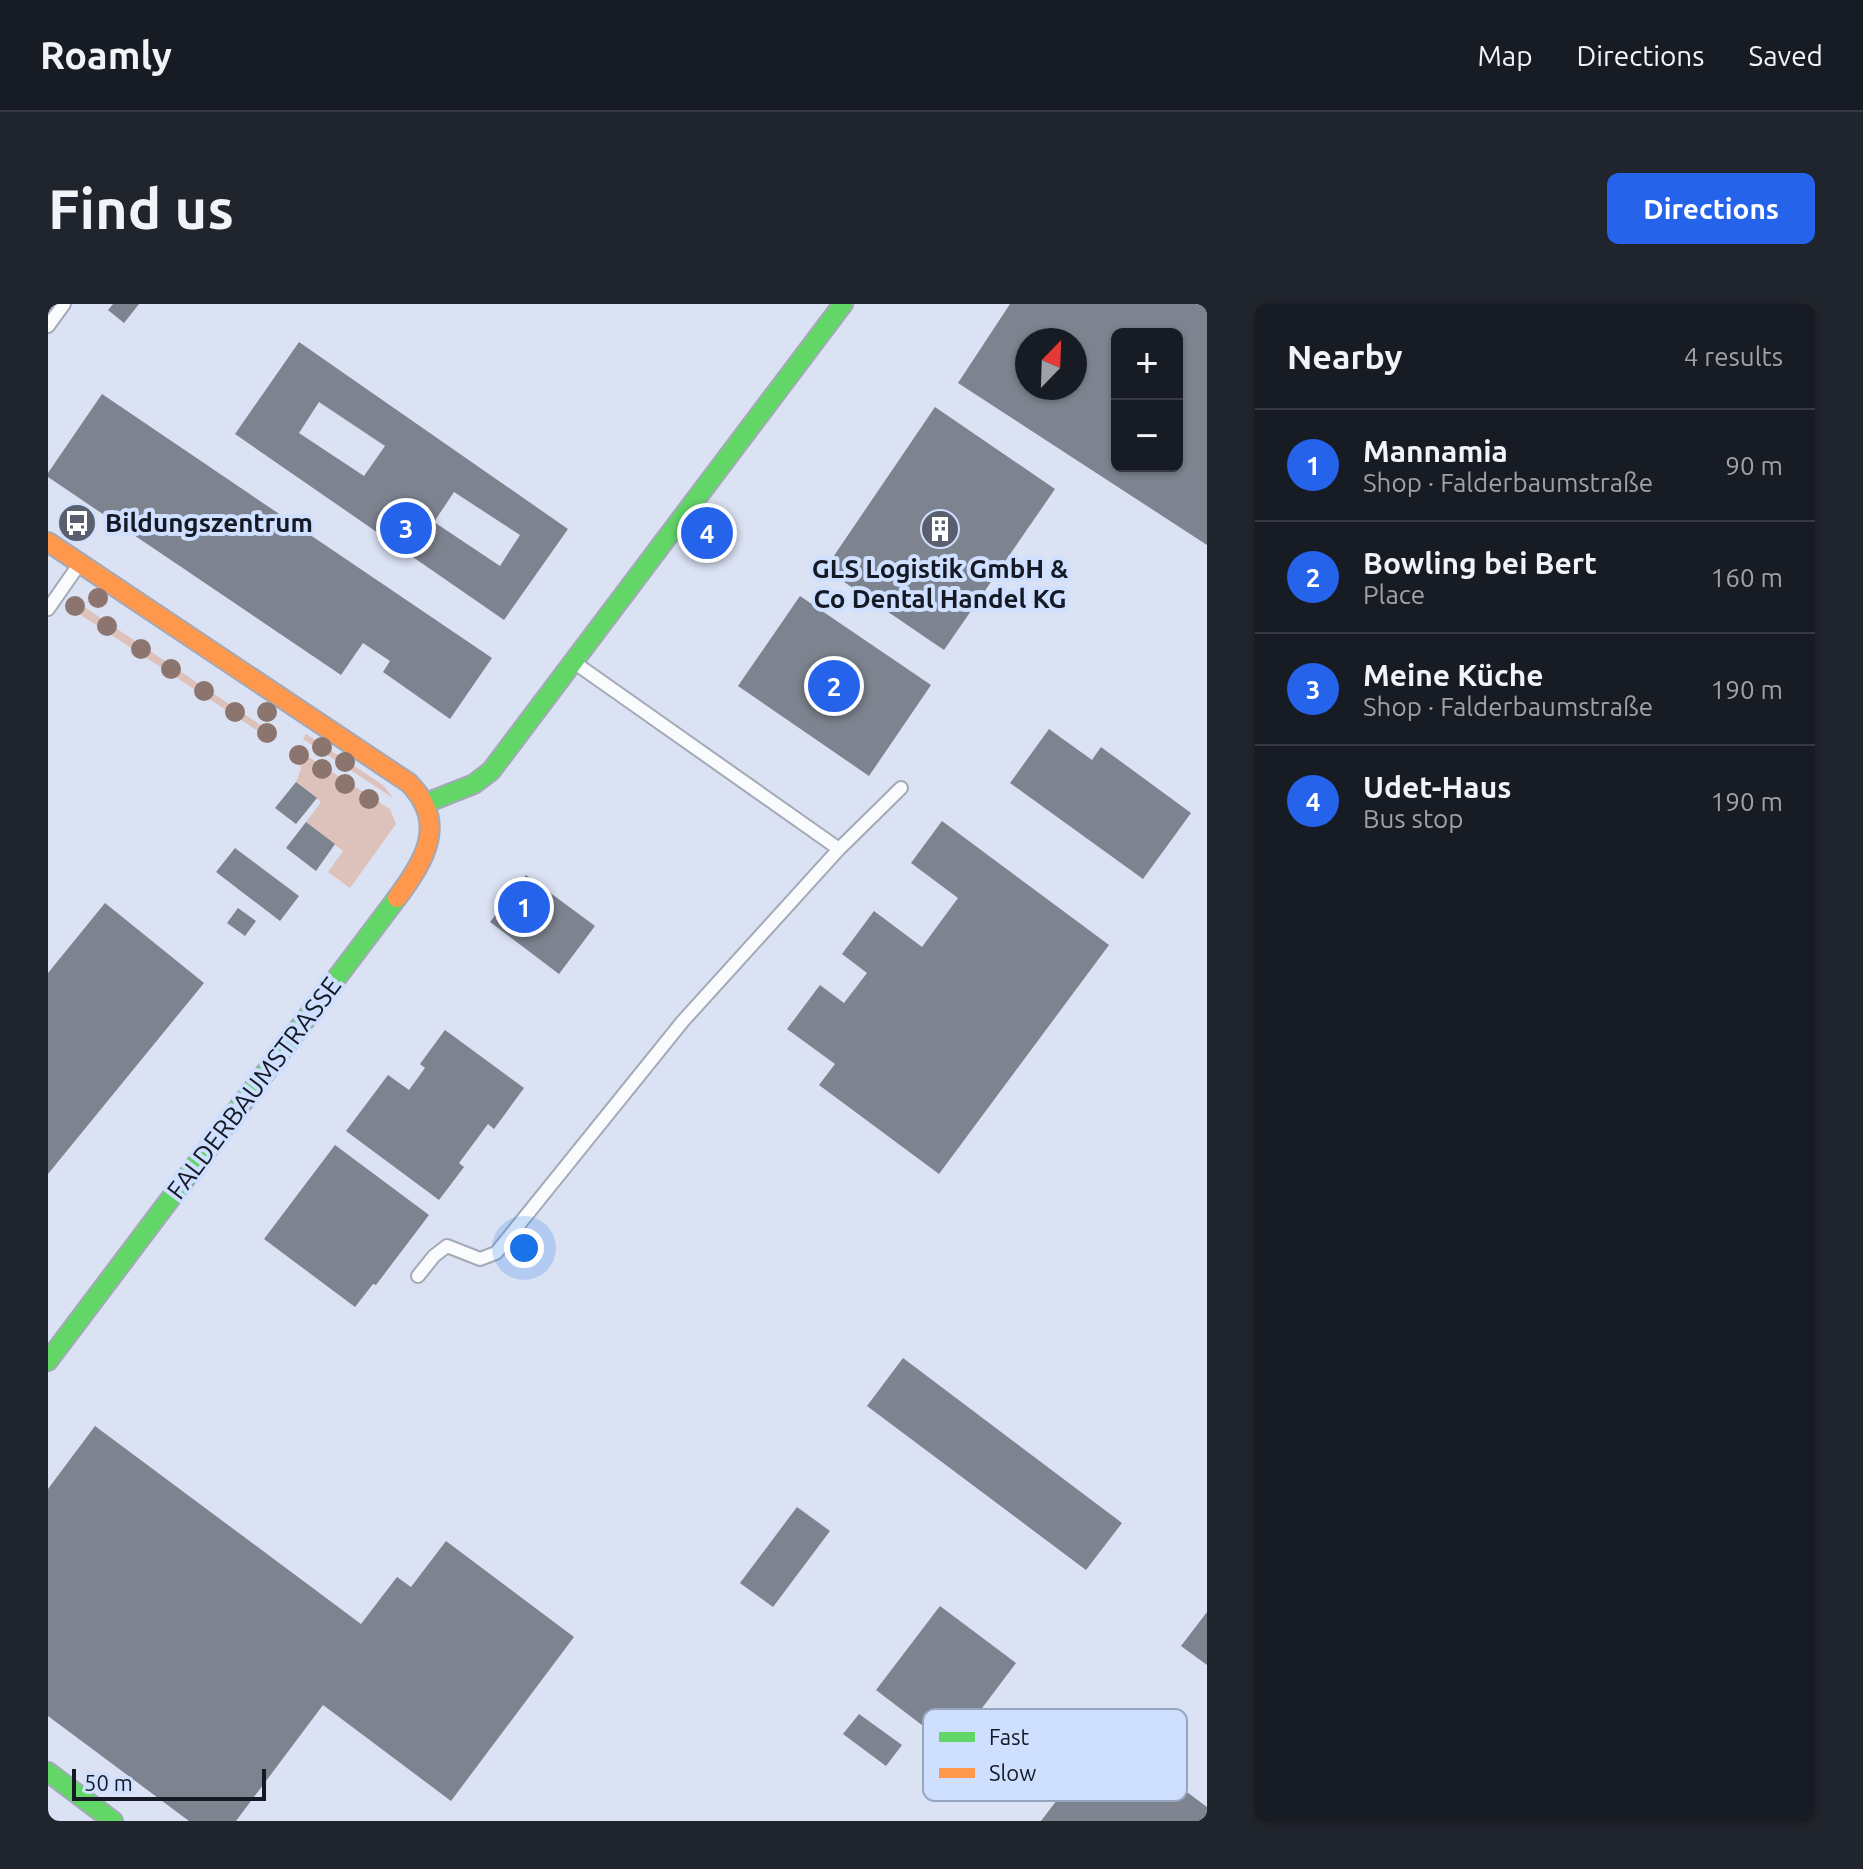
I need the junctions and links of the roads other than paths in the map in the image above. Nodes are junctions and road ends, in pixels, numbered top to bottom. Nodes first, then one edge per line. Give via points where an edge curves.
1 (64, 304) edge
2 (843, 304) edge
3 (48, 326) edge
4 (48, 542) edge
5 (80, 563) junction
6 (48, 609) edge
7 (573, 662) junction
8 (901, 788) dead end
9 (426, 803) junction
10 (839, 849) junction
11 (418, 1276) dead end
12 (48, 1361) edge
13 (48, 1772) edge
14 (113, 1821) edge

1 - 3 lane
2 - 7 street
4 - 5 street
5 - 6 lane
5 - 9 street via 409,783
7 - 9 street via 491,771 474,784
7 - 10 lane
8 - 10 lane
9 - 12 street, FALDERBAUMSTRASSE via 429,839 419,868
10 - 11 lane via 683,1021 496,1253 480,1259 447,1246
13 - 14 street

